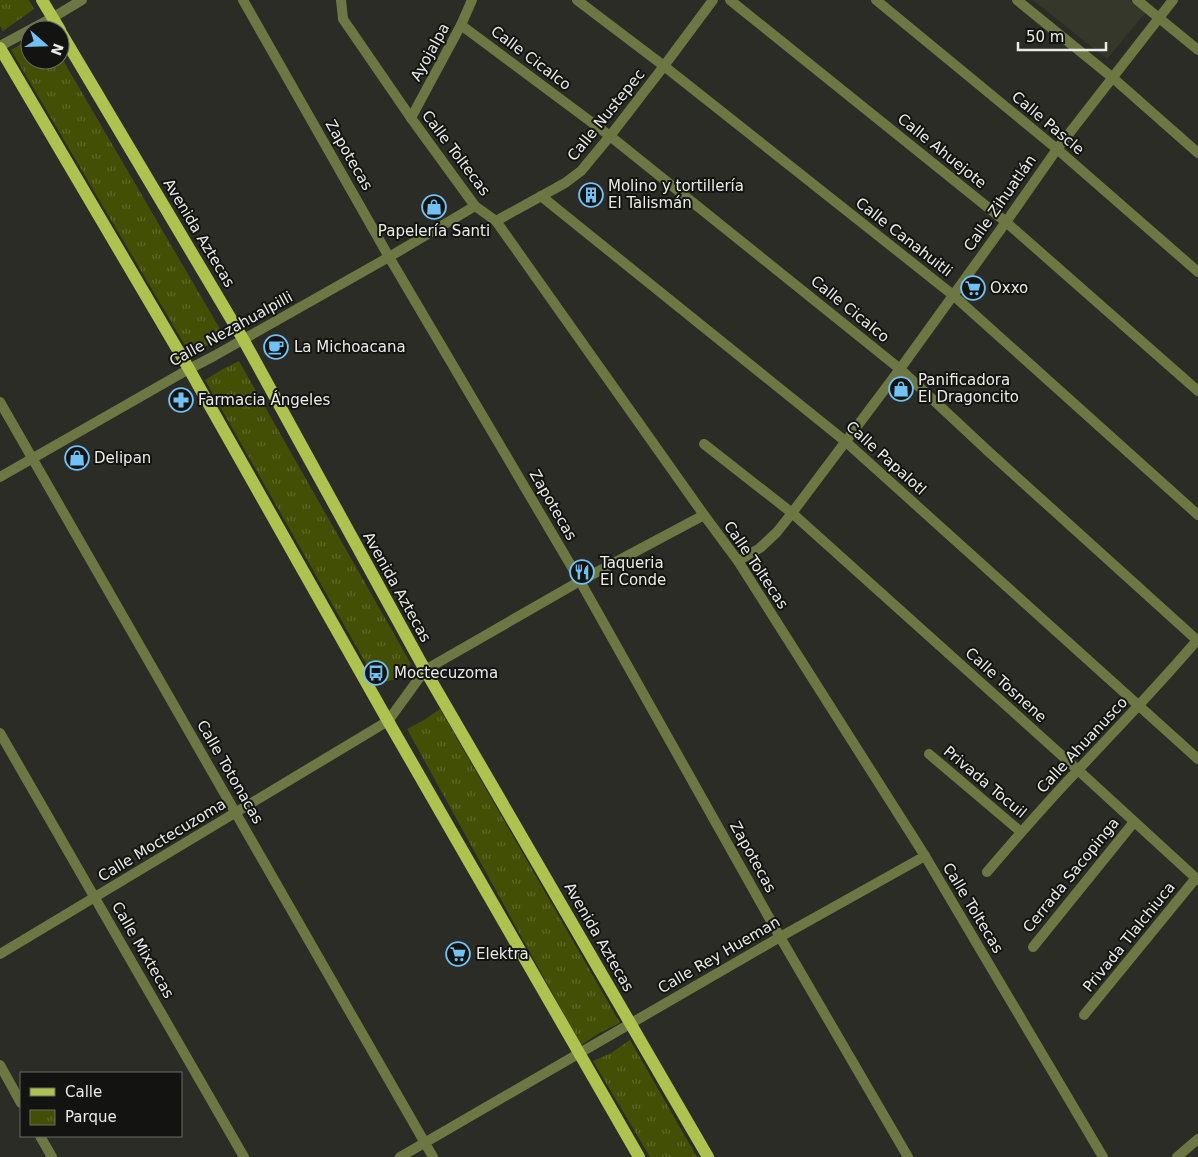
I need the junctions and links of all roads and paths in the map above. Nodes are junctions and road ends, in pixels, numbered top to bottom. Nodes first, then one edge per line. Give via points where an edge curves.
1 (42, 0) edge
2 (82, 0) edge
3 (243, 0) edge
4 (340, 0) edge
5 (472, 0) edge
6 (577, 0) edge
7 (713, 0) edge
8 (730, 0) edge
9 (876, 0) edge
10 (1017, 0) edge
11 (1137, 0) edge
12 (1174, 0) edge
13 (52, 18) junction
14 (1159, 18) junction
15 (461, 25) junction
16 (0, 47) edge
17 (70, 47) edge
18 (1198, 50) edge
19 (664, 66) junction
20 (1112, 78) junction
21 (411, 118) junction
22 (610, 136) junction
23 (1057, 149) junction
24 (1198, 153) edge
25 (541, 196) junction
26 (475, 206) junction
27 (496, 221) junction
28 (1006, 222) junction
29 (389, 256) junction
30 (1198, 272) edge
31 (953, 295) junction
32 (244, 339) junction
33 (188, 369) junction
34 (900, 369) junction
35 (1198, 391) edge
36 (0, 402) edge
37 (846, 441) junction
38 (704, 444) dead end
39 (33, 459) junction
40 (0, 477) edge
41 (792, 513) junction
42 (704, 515) junction
43 (1198, 515) edge
44 (738, 561) junction
45 (580, 581) junction
46 (1198, 640) edge
47 (424, 670) junction
48 (1138, 706) junction
49 (388, 721) junction
50 (0, 733) edge
51 (929, 754) dead end
52 (1198, 759) edge
53 (1078, 770) junction
54 (236, 813) junction
55 (1134, 822) junction
56 (1021, 832) junction
57 (926, 856) junction
58 (987, 872) dead end
59 (1197, 879) edge
60 (95, 898) junction
61 (780, 936) junction
62 (1033, 947) dead end
63 (0, 954) edge
64 (1084, 1015) dead end
65 (631, 1024) junction
66 (579, 1053) junction
67 (0, 1065) edge
68 (20, 1101) edge
69 (41, 1137) edge
70 (1198, 1139) edge
71 (424, 1143) junction
72 (52, 1157) edge
73 (244, 1157) edge
74 (400, 1157) edge
75 (433, 1157) edge
76 (639, 1157) edge
77 (708, 1157) edge
78 (908, 1157) edge
79 (1104, 1157) edge
80 (1177, 1157) edge

1 - 13 main road, Avenida Aztecas
2 - 13 street
3 - 29 street, Zapotecas
4 - 21 street, Calle Toltecas via 343,18
5 - 15 street, Ayojalpa
6 - 19 street, Calle Canahuitli
7 - 19 street, Calle Nustepec
8 - 28 street, Calle Ahuejote
9 - 23 street, Calle Pascle
10 - 20 street
11 - 14 street
12 - 14 street, Calle Zihuatlán
13 - 16 street
14 - 18 street
14 - 20 street, Calle Zihuatlán
15 - 21 street, Ayojalpa
15 - 22 street, Calle Cicalco
16 - 33 main road
17 - 32 main road, Avenida Aztecas
19 - 22 street, Calle Nustepec
19 - 31 street, Calle Canahuitli
20 - 23 street, Calle Zihuatlán
20 - 24 street
21 - 26 street, Calle Toltecas
22 - 25 street, Calle Nustepec via 580,172
22 - 34 street, Calle Cicalco
23 - 28 street, Calle Zihuatlán
23 - 30 street, Calle Pascle
25 - 27 street, Calle Nustepec
25 - 37 street, Calle Papalotl
26 - 27 street, Calle Toltecas
26 - 29 street, Calle Nezahualpilli
27 - 42 street, Calle Toltecas
28 - 31 street, Calle Zihuatlán
28 - 35 street, Calle Ahuejote
29 - 32 street, Calle Nezahualpilli
29 - 45 street, Zapotecas
31 - 34 street, Calle Zihuatlán
31 - 43 street, Calle Canahuitli
32 - 33 street, Calle Nezahualpilli
32 - 47 main road, Avenida Aztecas
33 - 39 street, Calle Nezahualpilli
33 - 49 main road
34 - 37 street, Calle Zihuatlán
34 - 46 street, Calle Cicalco
36 - 39 street, Calle Totonacas
37 - 41 street, Calle Zihuatlán
37 - 48 street, Calle Papalotl
38 - 41 street, Calle Tosnene
39 - 40 street, Calle Nezahualpilli
39 - 54 street, Calle Totonacas
41 - 44 street, Calle Zihuatlán via 760,548
41 - 53 street, Calle Tosnene
42 - 44 street, Calle Toltecas
42 - 45 street
44 - 57 street, Calle Toltecas
45 - 47 street
45 - 61 street, Zapotecas
46 - 48 street, Calle Ahuanusco
47 - 49 street, Calle Moctecuzoma
47 - 65 main road, Avenida Aztecas
48 - 52 street, Calle Papalotl
48 - 53 street, Calle Ahuanusco
49 - 54 street, Calle Moctecuzoma
49 - 66 main road
50 - 60 street, Calle Mixtecas
51 - 56 street, Privada Tocuil
53 - 55 street, Calle Tosnene
53 - 56 street, Calle Ahuanusco
54 - 60 street, Calle Moctecuzoma
54 - 71 street, Calle Totonacas
55 - 59 street, Calle Tosnene
55 - 62 street, Cerrada Sacopinga
56 - 58 street, Calle Ahuanusco
57 - 61 street, Calle Rey Hueman
57 - 79 street, Calle Toltecas
59 - 64 street, Privada Tlalchiuca
60 - 63 street, Calle Moctecuzoma
60 - 73 street, Calle Mixtecas
61 - 65 street, Calle Rey Hueman
61 - 78 street, Zapotecas
65 - 66 street, Calle Rey Hueman
65 - 77 main road, Avenida Aztecas
66 - 71 street, Calle Rey Hueman
66 - 76 main road
67 - 68 street
69 - 72 street
70 - 80 street
71 - 74 street, Calle Rey Hueman
71 - 75 street, Calle Totonacas

